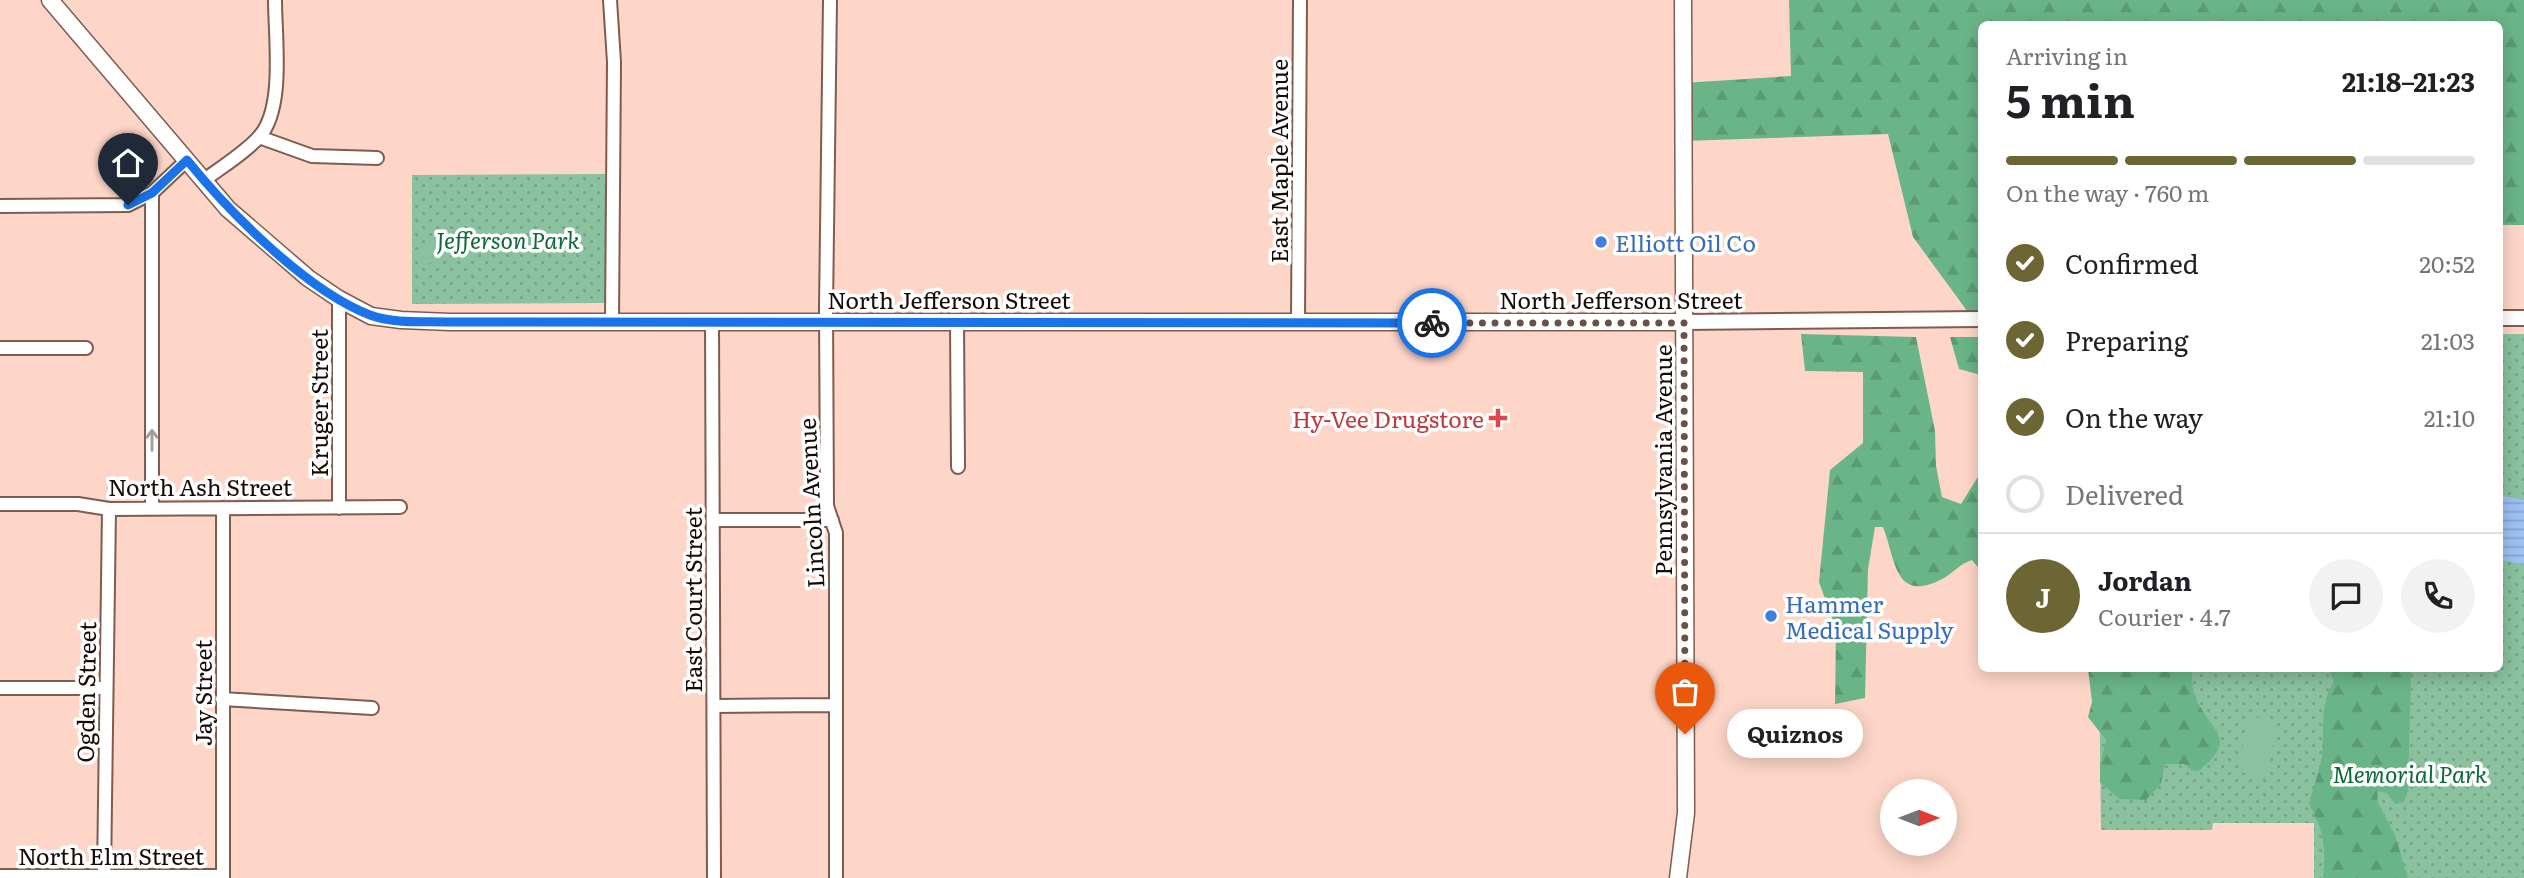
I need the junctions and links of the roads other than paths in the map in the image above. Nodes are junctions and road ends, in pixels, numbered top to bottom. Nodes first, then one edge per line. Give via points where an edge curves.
1 (50, 0) edge
2 (275, 0) edge
3 (610, 0) edge
4 (830, 0) edge
5 (1300, 0) edge
6 (1683, 0) edge
7 (259, 137) junction
8 (377, 158) dead end
9 (187, 160) junction
10 (203, 181) junction
11 (152, 193) junction
12 (0, 206) edge
13 (339, 299) junction
14 (2503, 318) edge
15 (2524, 318) edge
16 (1978, 319) edge
17 (612, 322) junction
18 (712, 322) junction
19 (826, 322) junction
20 (957, 322) junction
21 (1298, 322) junction
22 (1684, 323) junction
23 (0, 348) edge
24 (86, 348) dead end
25 (958, 467) dead end
26 (0, 504) edge
27 (152, 508) junction
28 (223, 508) junction
29 (339, 508) junction
30 (400, 508) dead end
31 (109, 509) junction
32 (713, 520) junction
33 (832, 520) junction
34 (0, 688) edge
35 (106, 688) junction
36 (222, 699) junction
37 (835, 705) junction
38 (714, 706) junction
39 (372, 708) dead end
40 (0, 876) edge
41 (104, 876) junction
42 (222, 877) edge
43 (714, 878) edge
44 (836, 878) edge
45 (1678, 878) edge

1 - 9 main road, North Jefferson Street
2 - 7 street via 274,102
3 - 17 street via 614,61
4 - 19 street, Lincoln Avenue
5 - 21 street, East Maple Avenue
6 - 22 main road, Pennsylvania Avenue
7 - 8 street via 312,156
7 - 10 street
9 - 10 main road, North Jefferson Street
9 - 11 street
10 - 13 main road, North Jefferson Street via 277,252
11 - 12 street via 128,205
27 -> 11 street
13 - 17 main road, North Jefferson Street via 371,316 401,320
13 - 29 street, Kruger Street
14 - 15 street
16 - 22 street, North Jefferson Street
17 - 18 main road, North Jefferson Street
18 - 19 main road, North Jefferson Street
18 - 32 street, East Court Street
19 - 20 main road, North Jefferson Street
19 - 33 street, Lincoln Avenue via 827,506
20 - 21 main road, North Jefferson Street
20 - 25 street
21 - 22 main road, North Jefferson Street
22 - 45 main road, Pennsylvania Avenue via 1686,813
23 - 24 street
26 - 31 street, North Ash Street via 78,504
27 - 28 street, North Ash Street
27 - 31 street, North Ash Street
28 - 29 street, North Ash Street
28 - 36 street, Jay Street
29 - 30 street, North Ash Street
31 - 35 street, Ogden Street
32 - 33 street
32 - 38 street, East Court Street
33 - 37 street, Lincoln Avenue via 836,533
34 - 35 street
35 - 41 street, Ogden Street
36 - 39 street
36 - 42 street, Jay Street
37 - 38 street
37 - 44 street, Lincoln Avenue
38 - 43 street, East Court Street
40 - 41 street, North Elm Street
41 - 42 street, North Elm Street

